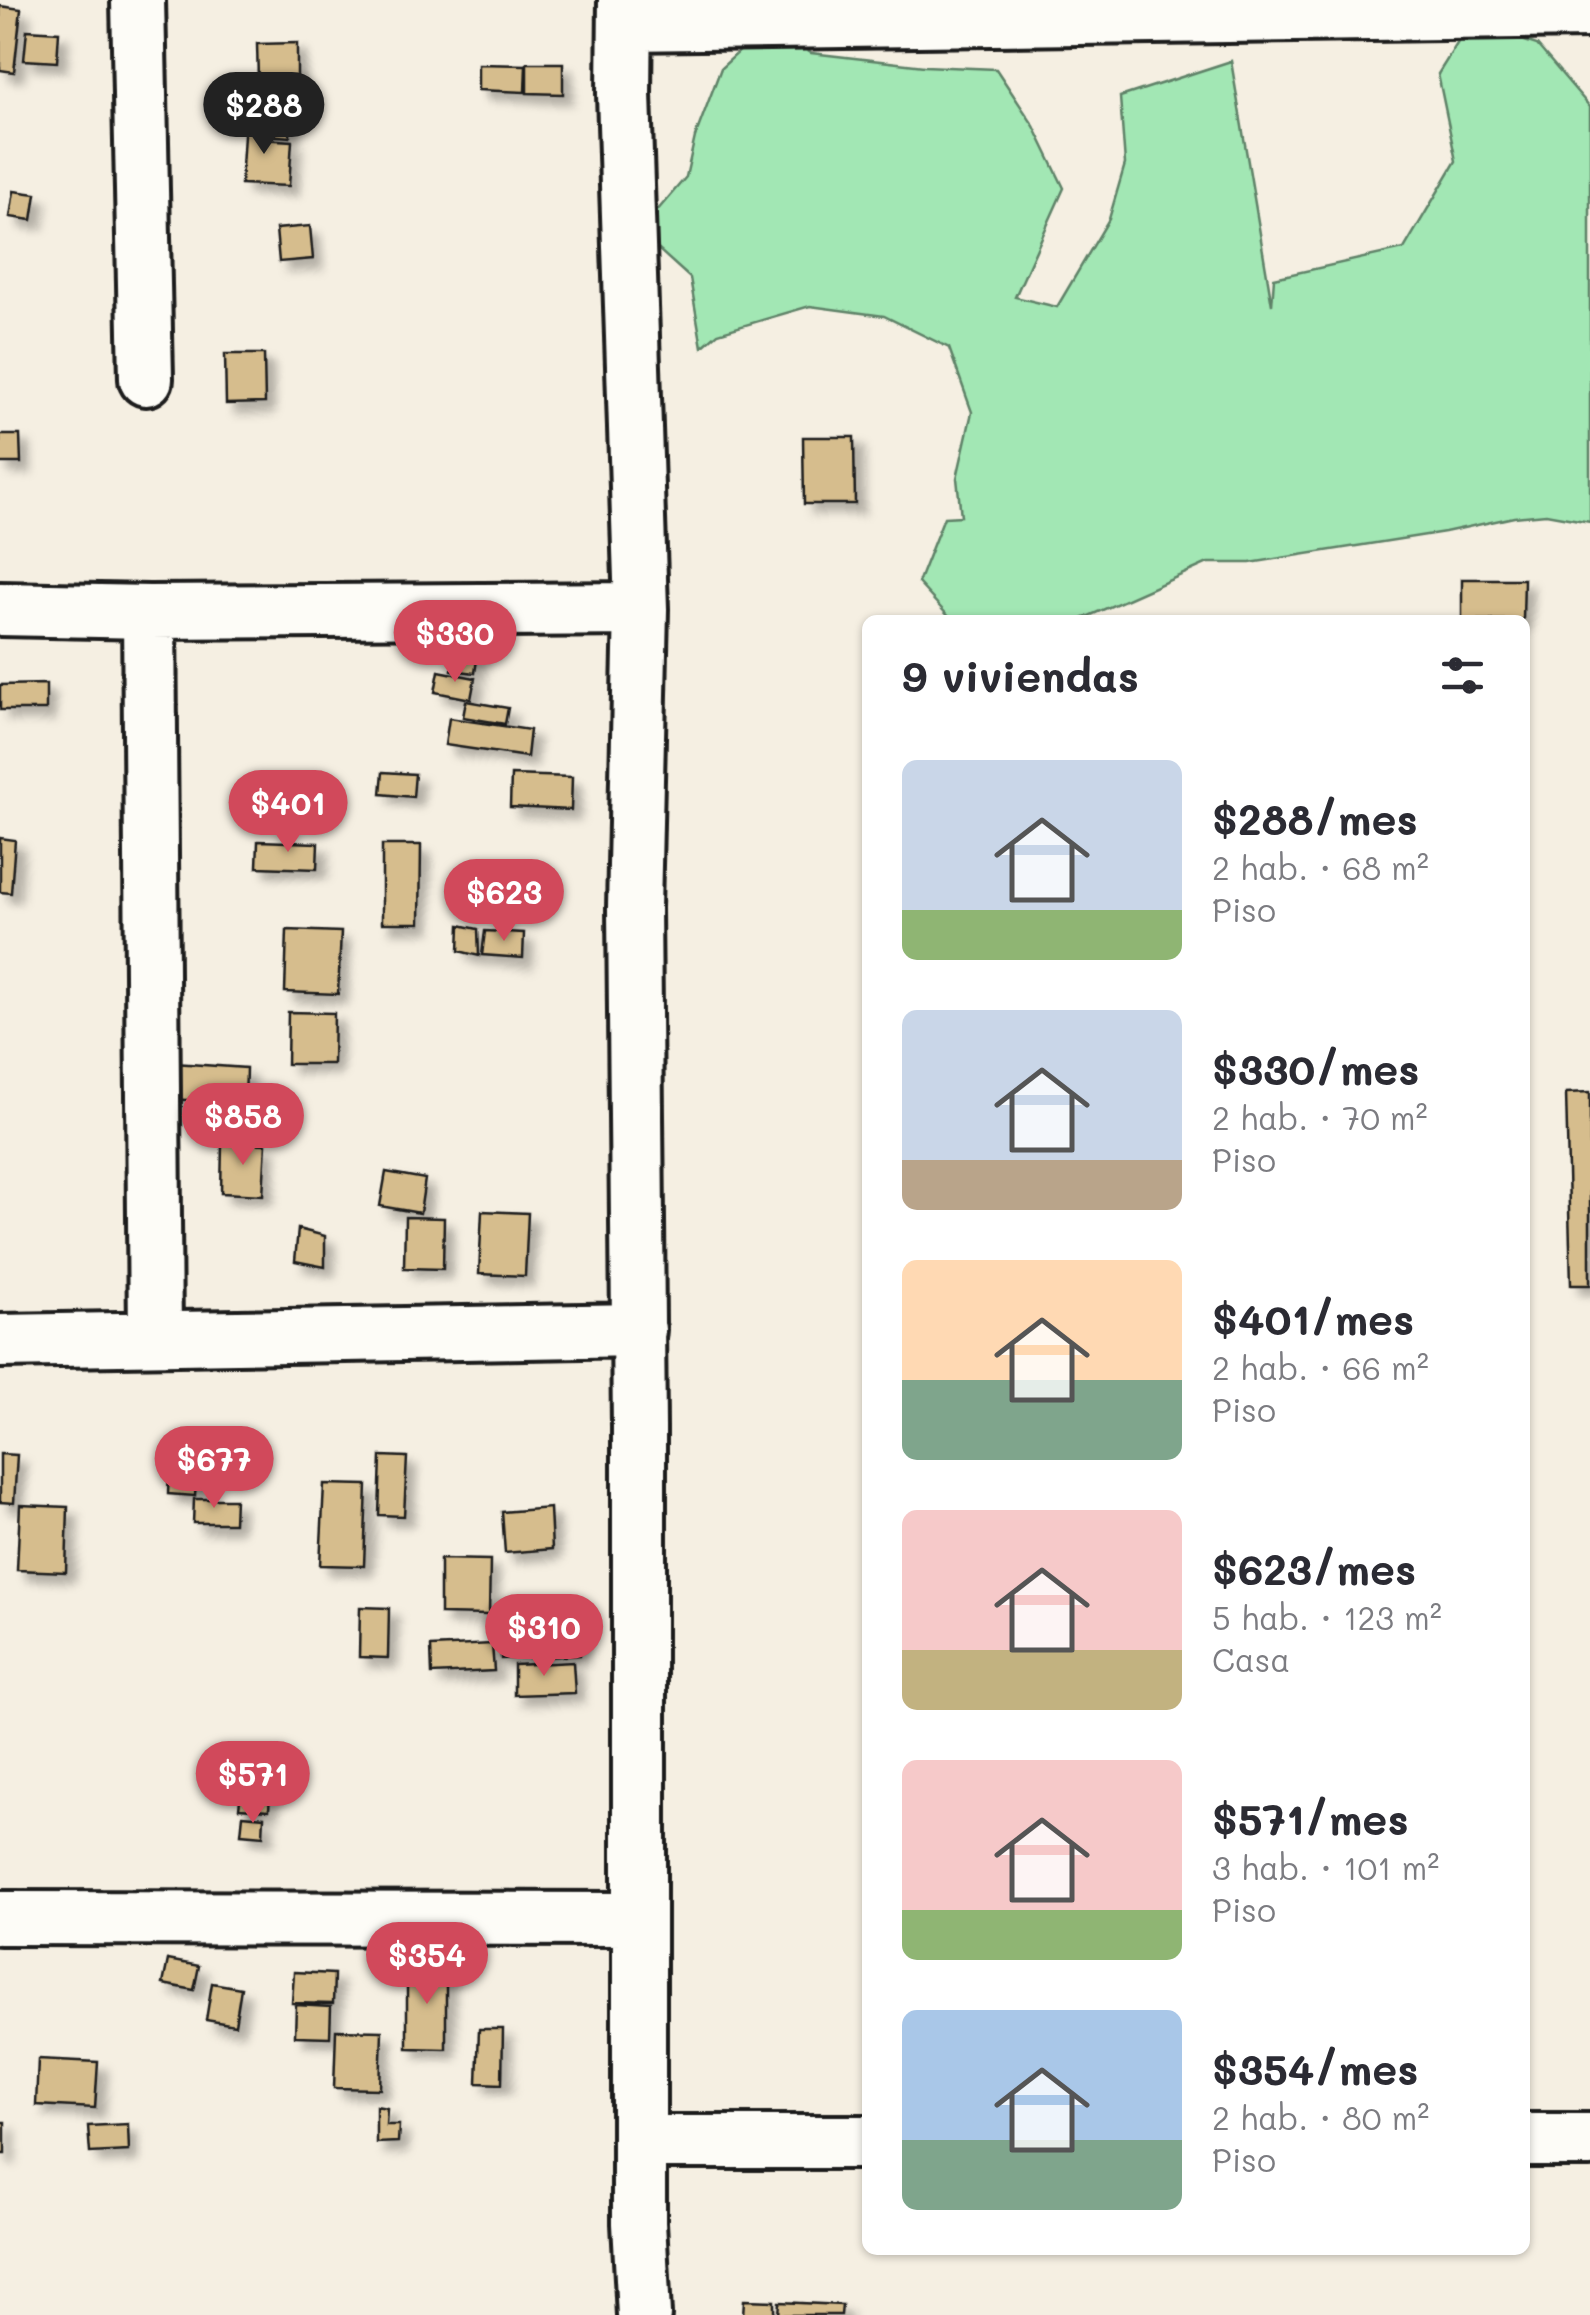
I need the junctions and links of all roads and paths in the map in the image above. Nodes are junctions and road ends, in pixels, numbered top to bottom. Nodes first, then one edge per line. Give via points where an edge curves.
1 (138, 0) edge
2 (1590, 11) edge
3 (625, 12) edge
4 (146, 379) dead end
5 (0, 609) edge
6 (641, 609) junction
7 (149, 612) junction
8 (638, 1330) junction
9 (155, 1338) junction
10 (0, 1341) edge
11 (0, 1918) edge
12 (639, 1919) junction
13 (1530, 2140) edge
14 (1590, 2140) edge
15 (640, 2142) junction
16 (862, 2142) edge
17 (644, 2315) edge

1 - 4 street
2 - 3 street
3 - 6 street
5 - 7 street
6 - 7 street
6 - 8 street via 634,908
7 - 9 street
8 - 9 street
8 - 12 street
9 - 10 street
11 - 12 street
12 - 15 street
13 - 14 street
15 - 16 street
15 - 17 street

